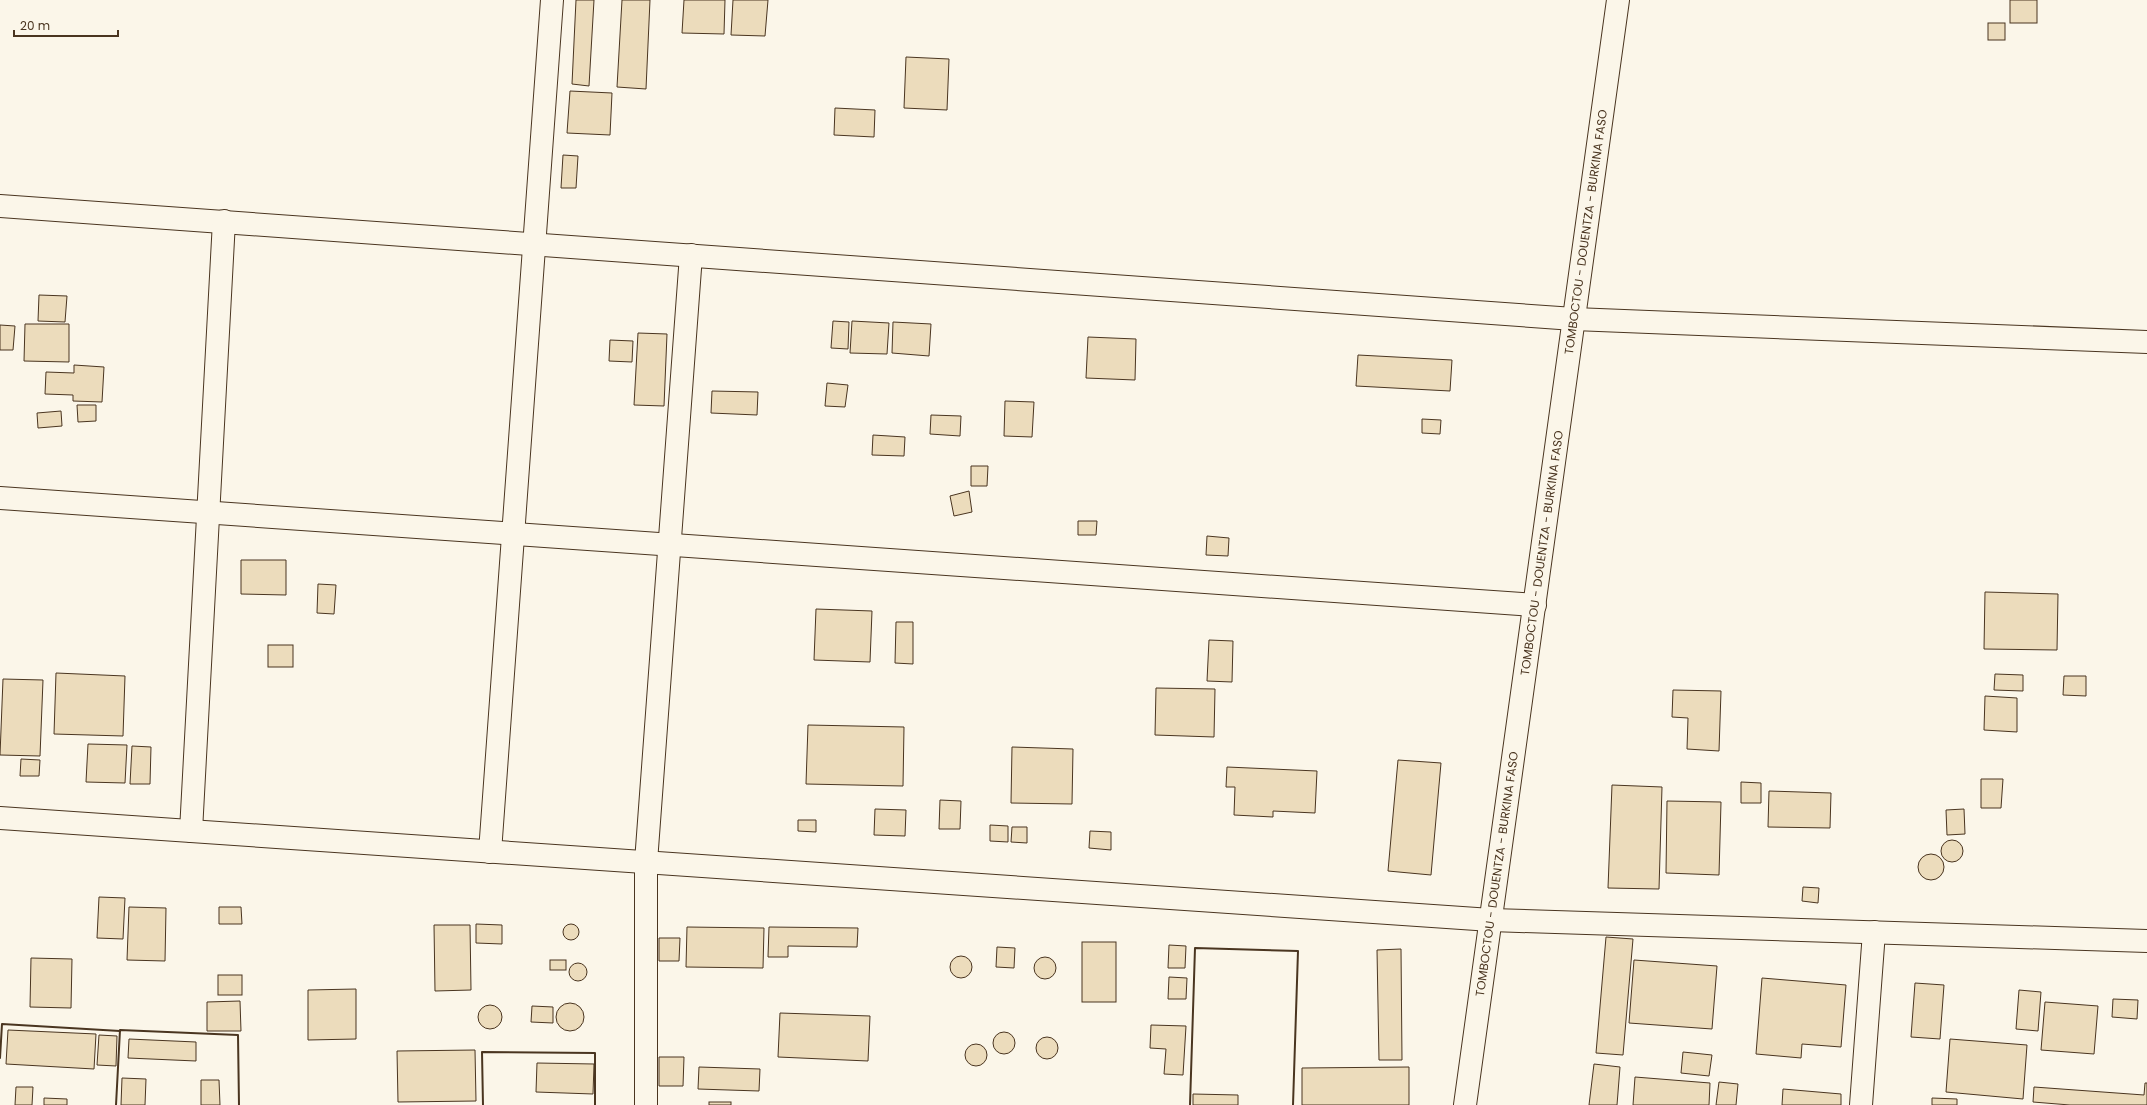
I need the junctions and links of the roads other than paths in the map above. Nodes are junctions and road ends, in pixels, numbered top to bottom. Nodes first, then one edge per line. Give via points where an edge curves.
1 (552, 0) edge
2 (1618, 0) edge
3 (0, 206) edge
4 (224, 222) junction
5 (534, 244) junction
6 (691, 256) junction
7 (1574, 319) junction
8 (2147, 342) edge
9 (0, 498) edge
10 (208, 512) junction
11 (513, 534) junction
12 (670, 544) junction
13 (1535, 606) junction
14 (0, 818) edge
15 (191, 831) junction
16 (490, 852) junction
17 (646, 862) junction
18 (1491, 920) junction
19 (1874, 932) junction
20 (2147, 941) edge
21 (646, 1105) edge
22 (1465, 1105) edge
23 (1861, 1105) edge

1 - 5 street
2 - 7 street, TOMBOCTOU - DOUENTZA - BURKINA FASO
3 - 4 street
4 - 5 street
4 - 10 street
5 - 6 street
5 - 11 street
6 - 7 street
6 - 12 street
7 - 8 street
7 - 13 street, TOMBOCTOU - DOUENTZA - BURKINA FASO
9 - 10 street
10 - 11 street
10 - 15 street
11 - 12 street
11 - 16 street
12 - 13 street
12 - 17 street
13 - 18 street, TOMBOCTOU - DOUENTZA - BURKINA FASO
14 - 15 street
15 - 16 street
16 - 17 street
17 - 18 street
17 - 21 street
18 - 19 street
18 - 22 street, TOMBOCTOU - DOUENTZA - BURKINA FASO
19 - 20 street
19 - 23 street

